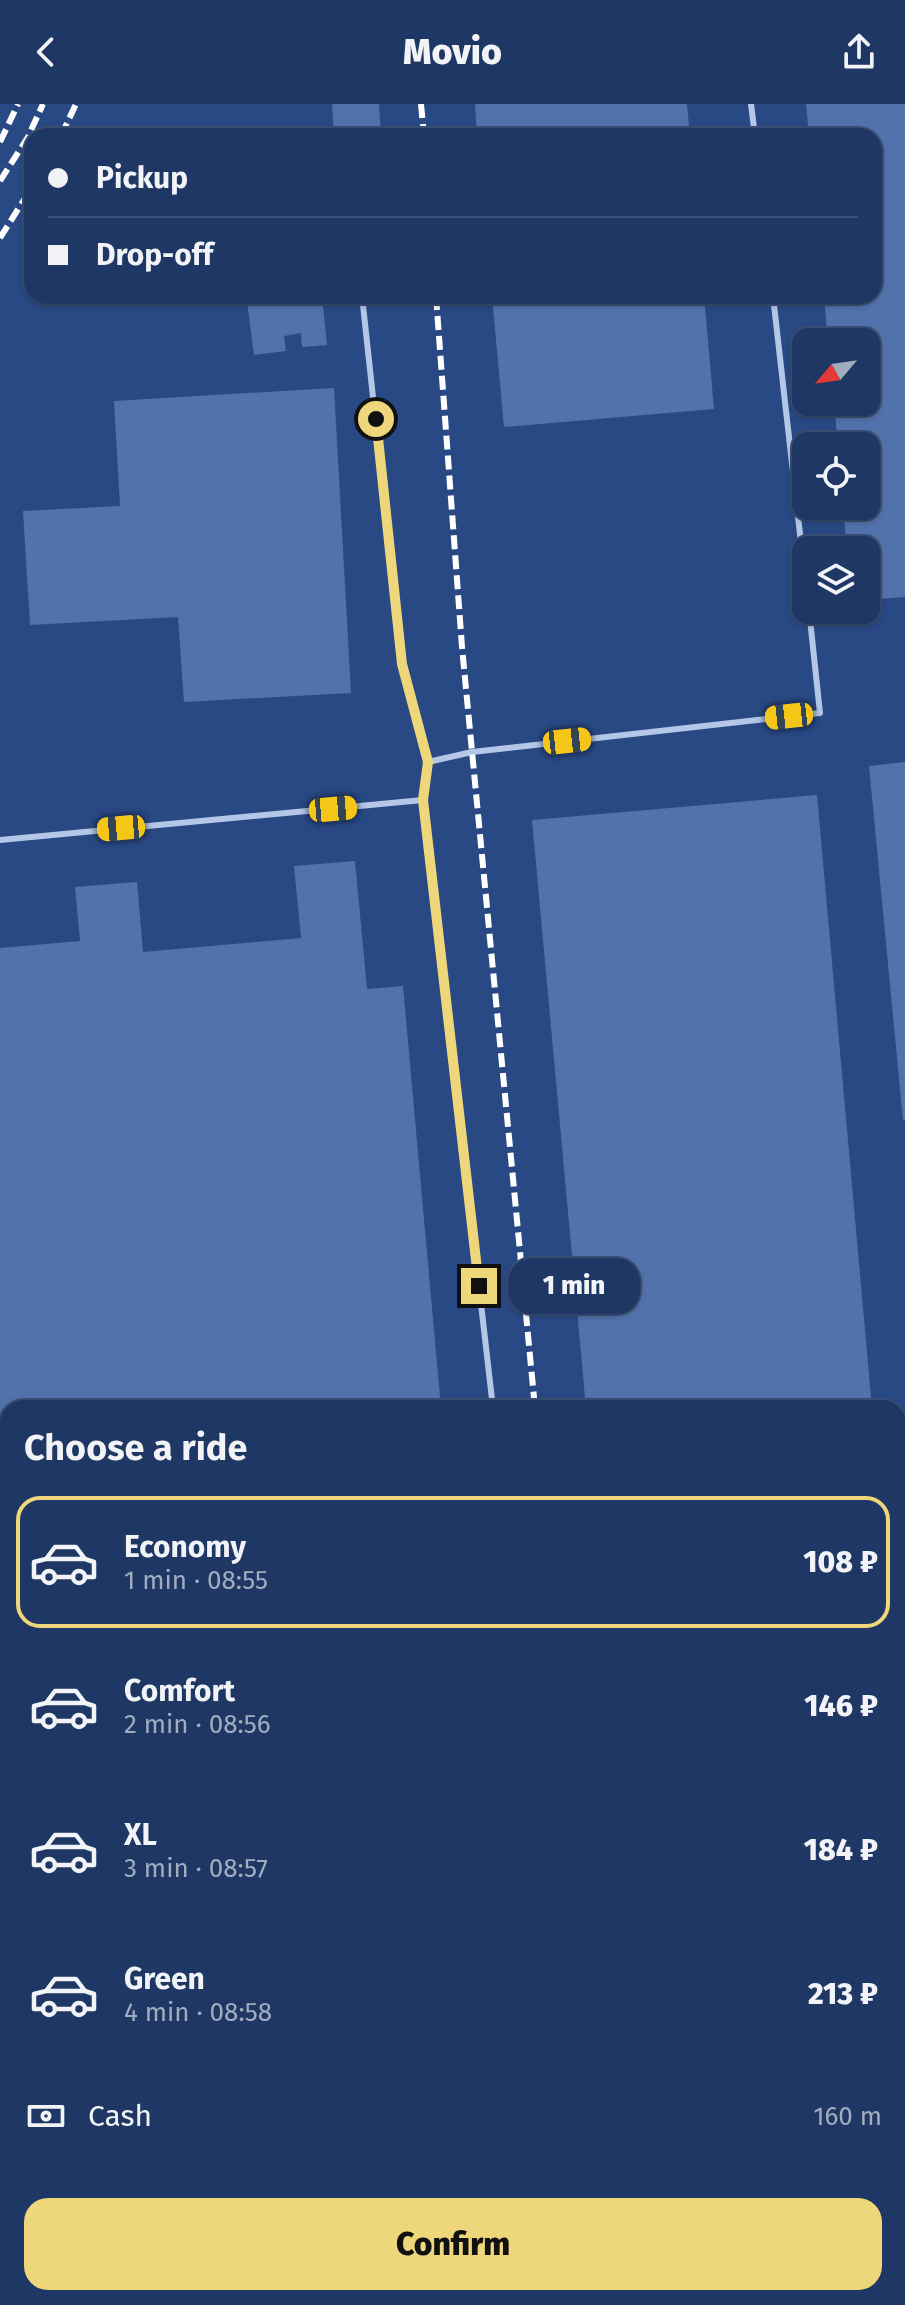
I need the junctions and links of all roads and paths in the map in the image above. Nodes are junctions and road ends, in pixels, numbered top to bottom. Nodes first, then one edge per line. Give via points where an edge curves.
1 (751, 104) edge
2 (754, 128) edge
3 (363, 304) edge
4 (774, 304) edge
5 (800, 536) edge
6 (810, 624) edge
7 (428, 762) junction
8 (423, 800) junction
9 (0, 840) edge
10 (492, 1400) edge

1 - 2 lane
3 - 7 lane via 402,664
4 - 5 lane
6 - 7 lane via 820,713 472,752
7 - 8 lane
8 - 9 lane
8 - 10 lane

